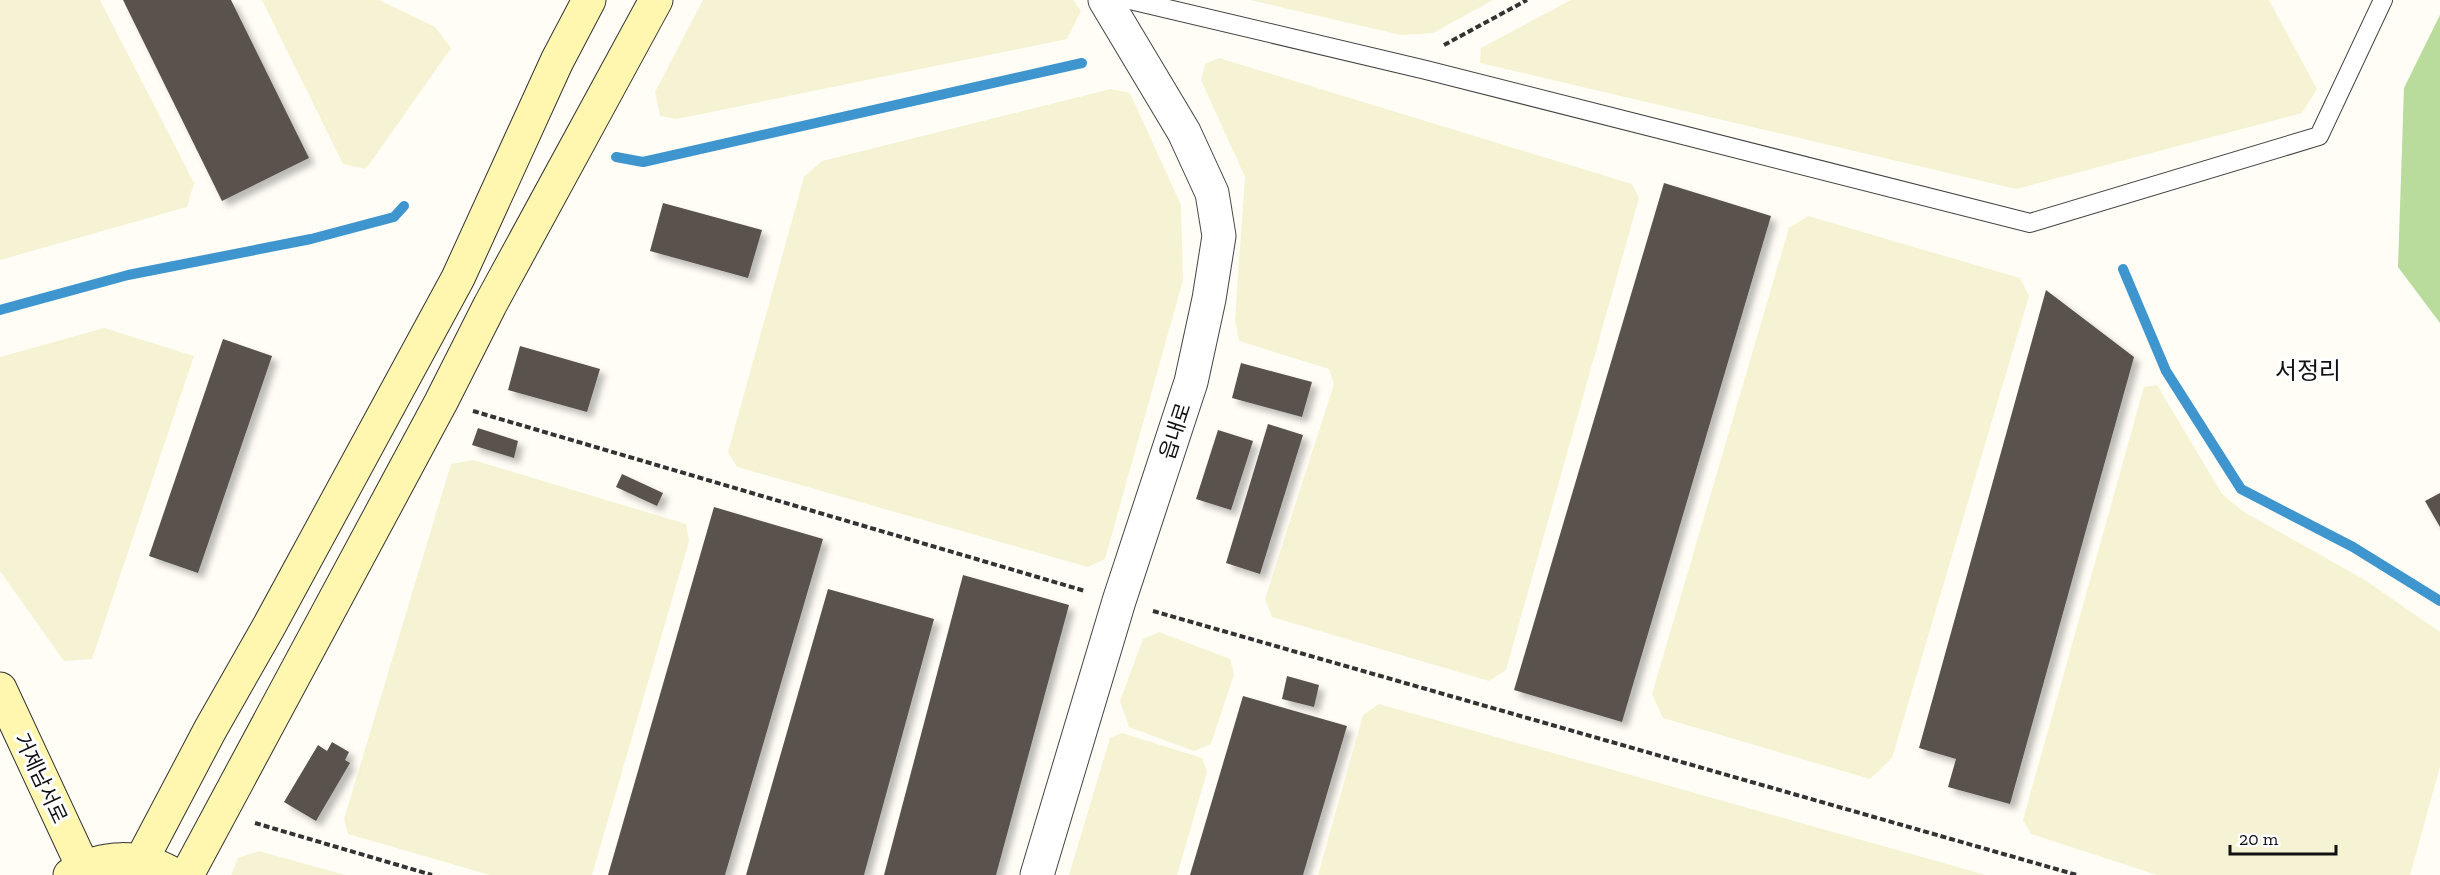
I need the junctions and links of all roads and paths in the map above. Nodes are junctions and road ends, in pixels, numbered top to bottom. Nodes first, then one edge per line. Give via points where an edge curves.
1 (589, 0) edge
2 (656, 0) edge
3 (1105, 0) edge
4 (1130, 0) edge
5 (1527, 0) edge
6 (2383, 0) edge
7 (1426, 70) junction
8 (441, 402) junction
9 (1119, 601) junction
10 (0, 688) edge
11 (220, 813) junction
12 (141, 861) junction
13 (76, 871) edge
14 (174, 875) edge
15 (187, 875) edge
16 (432, 875) edge
17 (1037, 875) edge
18 (2077, 875) edge

1 - 12 street via 458,278
2 - 8 street
3 - 9 street, 읍내로 via 1184,132 1212,193 1219,236 1191,382
4 - 7 lane
5 - 7 path via 1441,47
6 - 7 lane via 2319,136 2031,223
8 - 9 path
8 - 11 street
9 - 17 street, 읍내로
9 - 18 path
10 - 13 street, 거제남서로
11 - 15 street
11 - 16 path
12 - 13 street via 111,859
12 - 14 street

